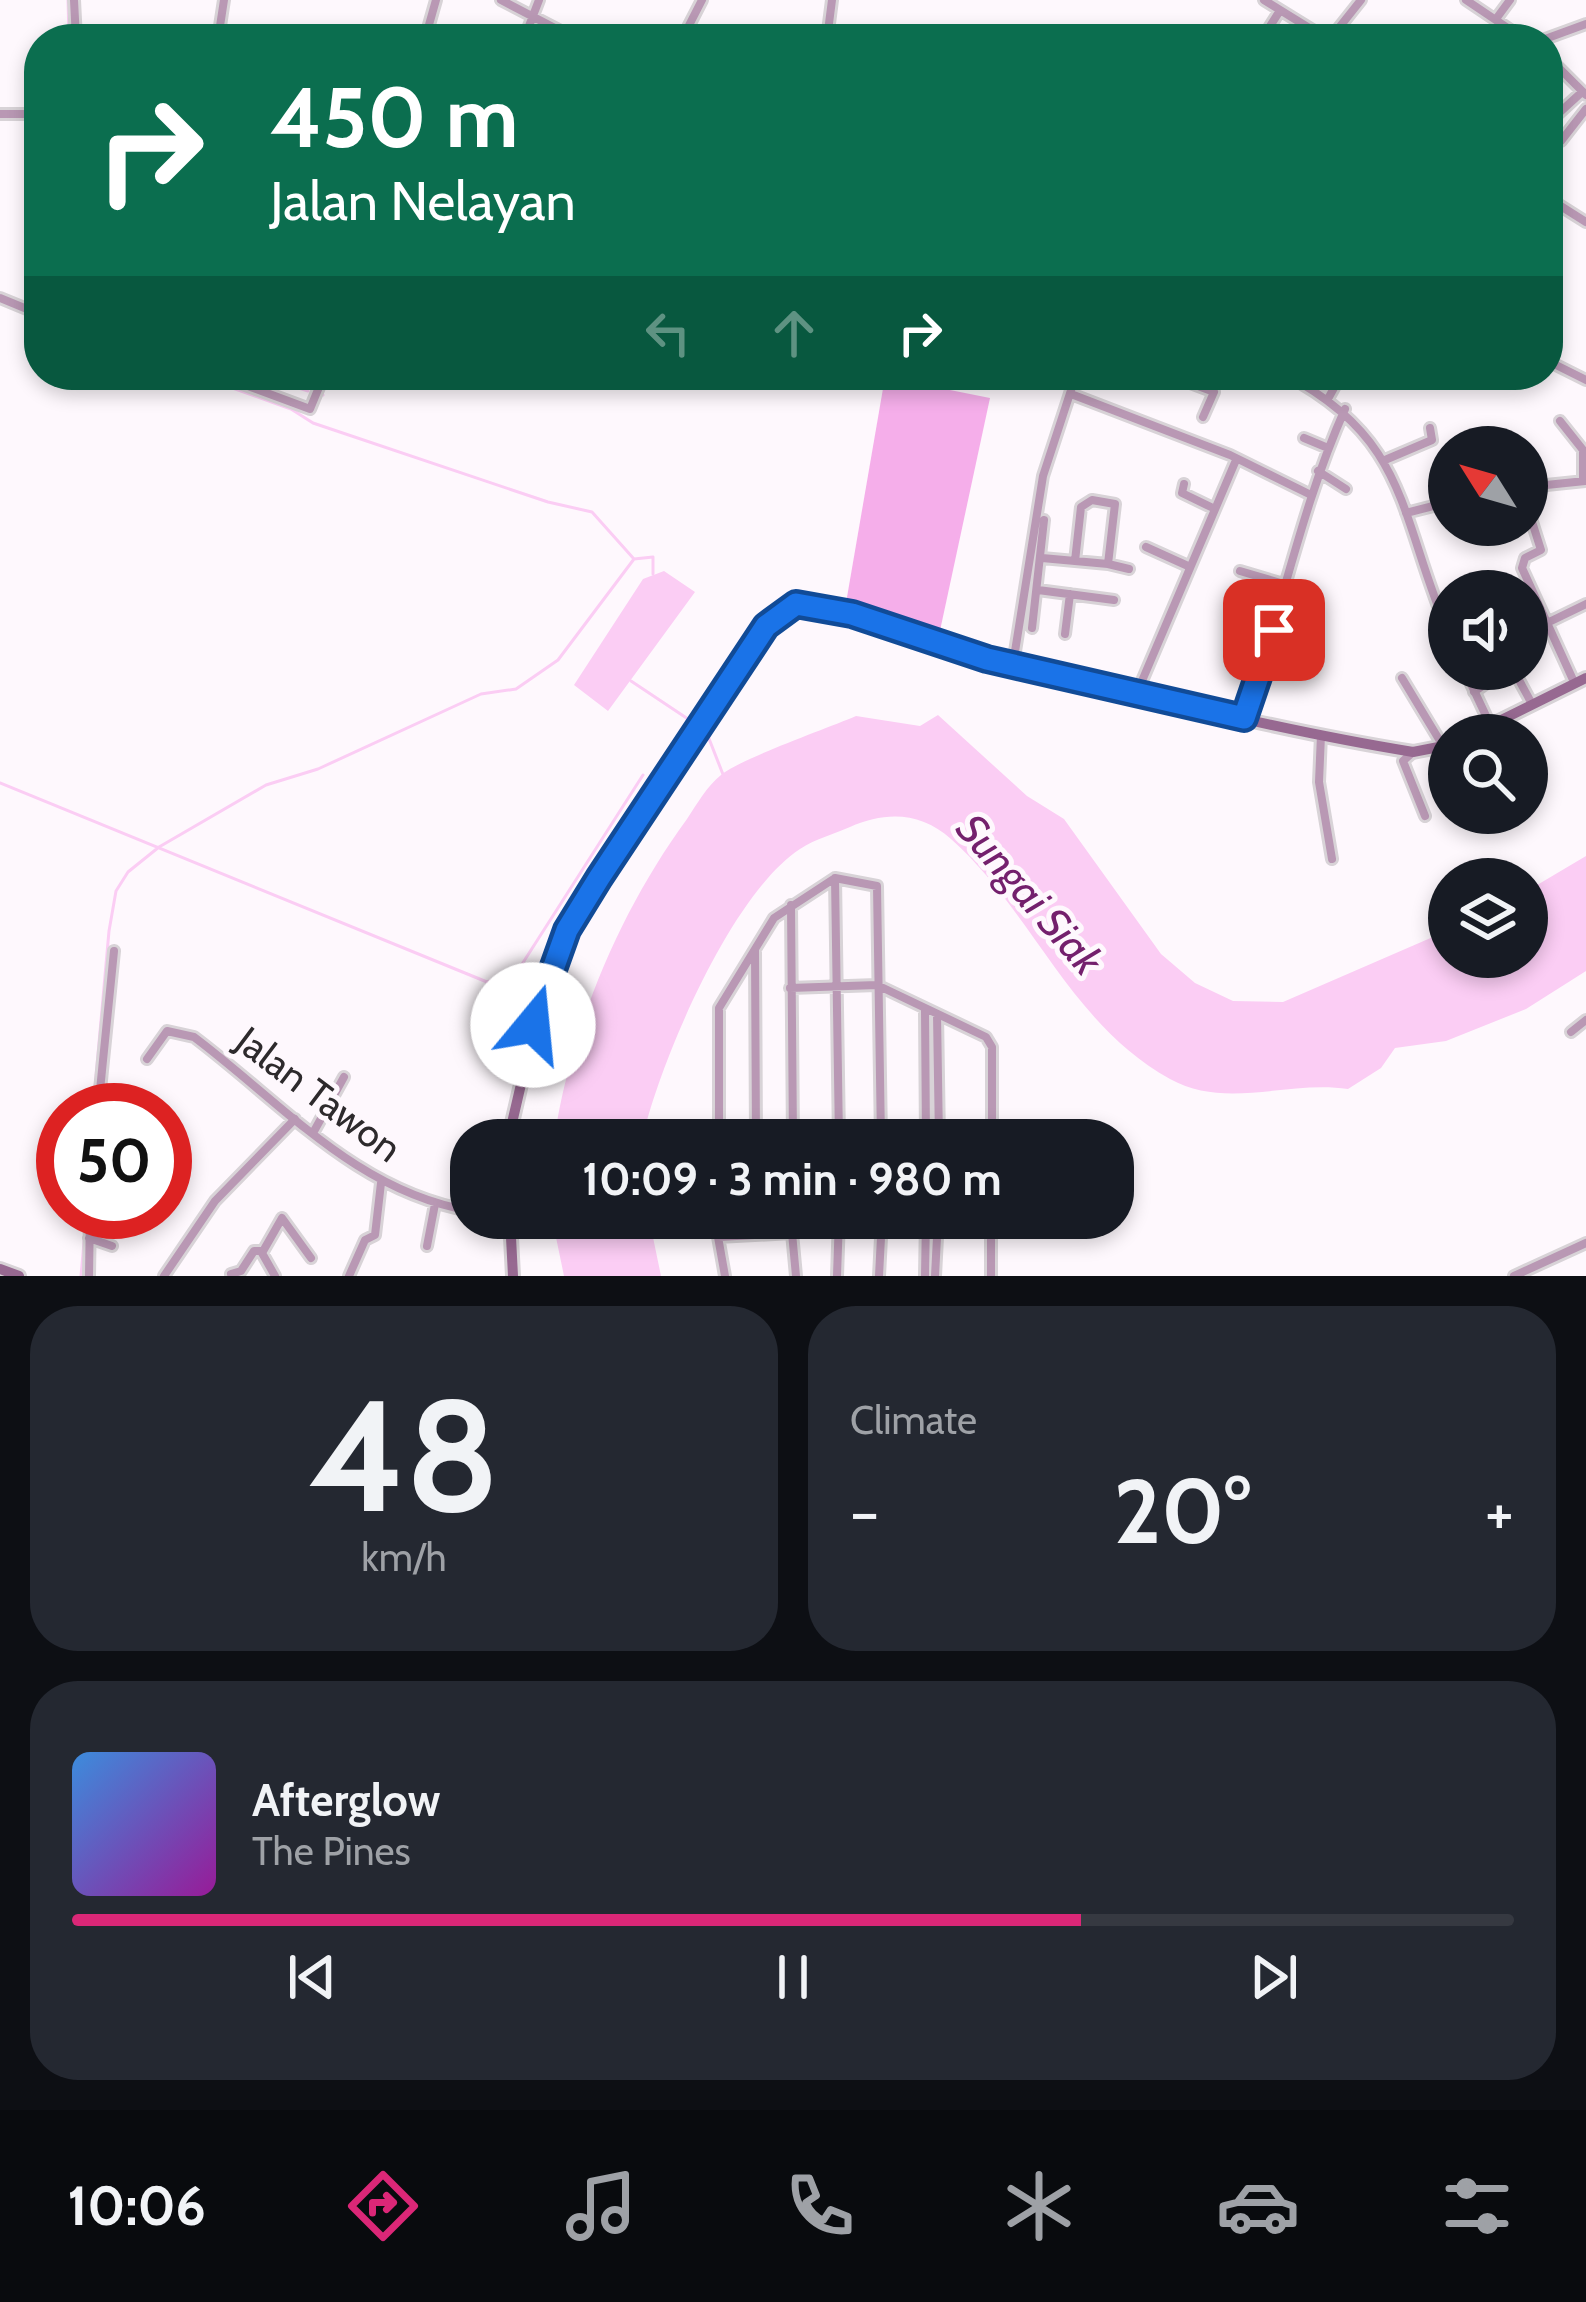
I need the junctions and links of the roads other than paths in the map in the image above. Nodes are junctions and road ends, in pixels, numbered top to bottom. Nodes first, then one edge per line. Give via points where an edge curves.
1 (501, 0) edge
2 (539, 0) edge
3 (1264, 0) edge
4 (1361, 0) edge
5 (1466, 0) edge
6 (1510, 0) edge
7 (1279, 12) junction
8 (534, 13) junction
9 (1496, 20) junction
10 (530, 24) edge
11 (552, 24) edge
12 (1271, 24) edge
13 (1301, 24) edge
14 (1341, 24) edge
15 (1501, 24) edge
16 (1563, 72) edge
17 (1584, 94) edge
18 (1586, 109) edge
19 (1563, 138) edge
20 (257, 390) edge
21 (318, 390) edge
22 (1072, 390) edge
23 (1209, 390) edge
24 (1314, 390) edge
25 (1333, 390) edge
26 (1071, 394) junction
27 (1329, 398) junction
28 (1345, 410) junction
29 (1203, 417) dead end
30 (1560, 421) dead end
31 (1304, 438) dead end
32 (1428, 442) edge
33 (1328, 448) junction
34 (1236, 460) junction
35 (1385, 460) junction
36 (1318, 471) junction
37 (1584, 481) edge
38 (1184, 484) dead end
39 (1548, 485) edge
40 (1346, 489) dead end
41 (1309, 494) junction
42 (1428, 507) edge
43 (1213, 508) junction
44 (1406, 513) junction
45 (1044, 520) dead end
46 (1540, 546) edge
47 (1146, 547) dead end
48 (1041, 561) junction
49 (1075, 561) junction
50 (1027, 564) junction
51 (1108, 564) junction
52 (1188, 566) junction
53 (1130, 569) dead end
54 (1523, 570) edge
55 (1240, 571) dead end
56 (1428, 575) edge
57 (1025, 576) junction
58 (1040, 578) junction
59 (1287, 585) junction
60 (1038, 590) junction
61 (1070, 594) junction
62 (1114, 600) dead end
63 (1586, 604) edge
64 (1548, 623) edge
65 (1548, 625) edge
66 (1032, 628) dead end
67 (1065, 634) dead end
68 (1013, 664) junction
69 (1402, 678) dead end
70 (1580, 680) edge
71 (1477, 690) edge
72 (1524, 690) edge
73 (1474, 692) joint
74 (1135, 696) junction
75 (1532, 704) junction
76 (1485, 714) edge
77 (1512, 714) edge
78 (1244, 718) junction
79 (1428, 718) edge
80 (1321, 734) junction
81 (1428, 749) edge
82 (1414, 752) junction
83 (1425, 816) dead end
84 (1332, 859) dead end
85 (835, 878) junction
86 (790, 905) junction
87 (755, 946) junction
88 (114, 952) dead end
89 (877, 985) junction
90 (834, 986) junction
91 (790, 988) junction
92 (925, 1008) junction
93 (937, 1014) junction
94 (1586, 1020) edge
95 (1571, 1032) dead end
96 (147, 1059) dead end
97 (344, 1077) dead end
98 (101, 1083) edge
99 (295, 1119) junction
100 (513, 1119) edge
101 (719, 1119) edge
102 (756, 1119) edge
103 (793, 1119) edge
104 (838, 1119) edge
105 (880, 1119) edge
106 (926, 1119) edge
107 (939, 1119) edge
108 (992, 1119) edge
109 (313, 1133) junction
110 (381, 1183) junction
111 (435, 1204) junction
112 (450, 1207) edge
113 (89, 1239) edge
114 (92, 1239) edge
115 (511, 1239) edge
116 (718, 1239) edge
117 (796, 1239) edge
118 (838, 1239) edge
119 (881, 1239) edge
120 (926, 1239) edge
121 (937, 1239) edge
122 (991, 1239) edge
123 (1586, 1243) edge
124 (112, 1246) dead end
125 (427, 1246) dead end
126 (263, 1251) junction
127 (311, 1258) dead end
128 (0, 1269) edge
129 (231, 1274) edge
130 (19, 1276) edge
131 (89, 1276) edge
132 (164, 1276) edge
133 (275, 1276) edge
134 (349, 1276) edge
135 (513, 1276) edge
136 (725, 1276) edge
137 (796, 1276) edge
138 (837, 1276) edge
139 (879, 1276) edge
140 (925, 1276) edge
141 (935, 1276) edge
142 (991, 1276) edge
143 (1514, 1276) edge

1 - 8 street
2 - 8 street
3 - 7 street
4 - 14 street
5 - 9 street
6 - 9 street
7 - 12 street
7 - 13 street
8 - 10 street
8 - 11 street
9 - 15 street
16 - 17 street
18 - 19 street
20 - 21 street via 310,410
22 - 26 street
23 - 29 street
24 - 27 street
25 - 27 street
26 - 34 street
26 - 50 street via 1043,476
27 - 28 street
28 - 33 street
28 - 35 street
30 - 37 street via 1583,449
31 - 33 street
32 - 35 street
33 - 36 street
34 - 41 street
34 - 43 street
35 - 44 street
36 - 40 street
36 - 41 street
37 - 39 street
38 - 43 street via 1183,493
41 - 59 street
42 - 44 street
43 - 52 street
44 - 56 street
45 - 48 street
46 - 54 street
47 - 52 street
48 - 49 street
48 - 50 street
48 - 58 street
49 - 51 street
49 - 51 street via 1082,507 1101,501 1115,504
50 - 57 street
51 - 53 street
52 - 74 street
55 - 59 street
57 - 58 street
57 - 68 street
58 - 60 street
59 - 78 street
60 - 61 street
60 - 66 street
61 - 62 street
61 - 67 street
63 - 64 street
65 - 70 street
68 - 74 main road
68 - 100 main road via 796,604 766,626 567,930 543,990
69 - 79 street
70 - 75 main road
71 - 73 street
72 - 75 street
73 - 76 street
74 - 78 main road
75 - 77 main road
78 - 80 main road
80 - 82 main road
80 - 84 street via 1319,782
81 - 82 main road
82 - 83 street via 1402,761
85 - 86 street
85 - 89 street via 877,886
85 - 90 street
86 - 87 street
86 - 91 street
87 - 101 street via 719,1008
87 - 102 street
88 - 98 street
89 - 90 street
89 - 92 street
89 - 105 street
90 - 91 street
90 - 104 street
91 - 103 street
92 - 93 street
92 - 106 street
93 - 107 street
93 - 108 street via 991,1043
94 - 95 street
96 - 99 street, Jalan Tawon via 167,1030 194,1037
97 - 109 street
99 - 109 street, Jalan Tawon
99 - 132 street via 214,1201
109 - 110 street, Jalan Tawon
110 - 111 street, Jalan Tawon
110 - 134 street via 375,1235
111 - 112 street, Jalan Tawon
111 - 125 street
113 - 131 street
114 - 124 street
115 - 135 main road
116 - 136 street
117 - 137 street
118 - 138 street
119 - 139 street
120 - 140 street
121 - 141 street
122 - 142 street
123 - 143 street
126 - 127 street via 284,1216
126 - 129 street
126 - 133 street
128 - 130 main road

